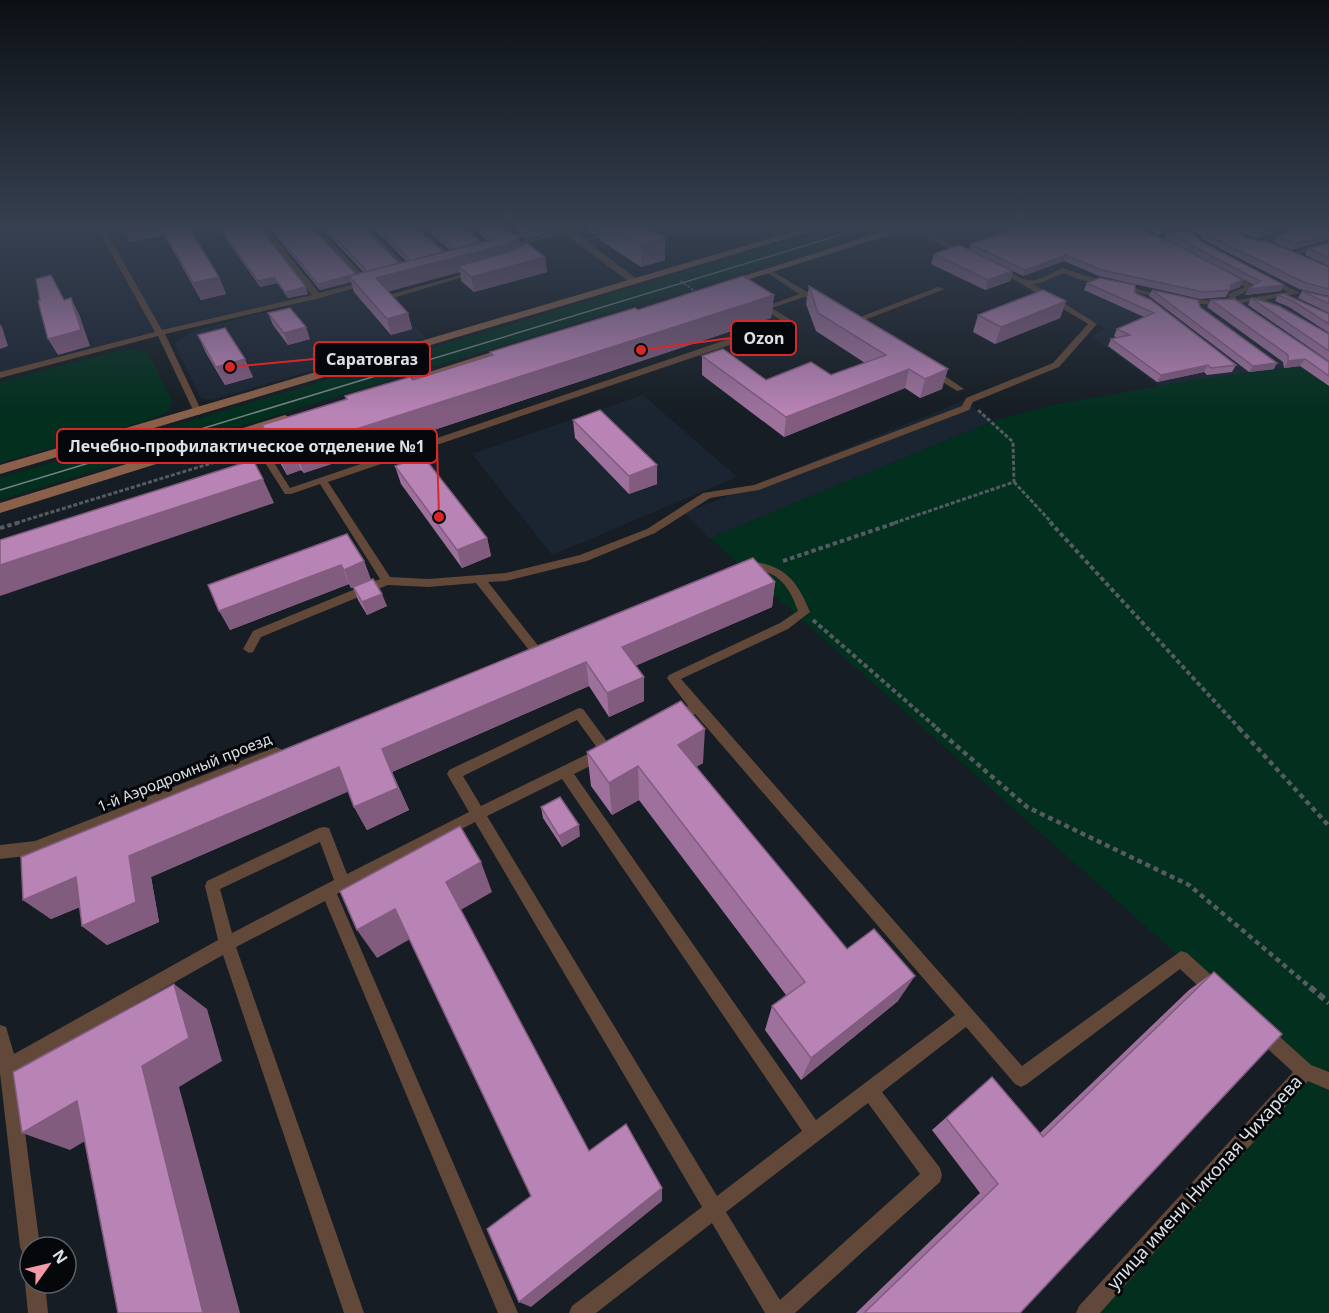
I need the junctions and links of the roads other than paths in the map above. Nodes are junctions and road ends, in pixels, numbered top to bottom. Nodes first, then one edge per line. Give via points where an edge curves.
1 (135, 289) edge
2 (312, 289) edge
3 (343, 289) edge
4 (414, 289) edge
5 (611, 289) edge
6 (716, 289) edge
7 (797, 289) edge
8 (941, 289) dead end
9 (1037, 289) edge
10 (1119, 289) edge
11 (1138, 289) edge
12 (1246, 289) edge
13 (1289, 289) edge
14 (1296, 293) junction
15 (1305, 293) edge
16 (805, 294) junction
17 (393, 295) edge
18 (700, 295) edge
19 (317, 296) junction
20 (1283, 296) junction
21 (1257, 299) junction
22 (814, 300) edge
23 (1234, 302) junction
24 (1152, 303) edge
25 (1200, 303) junction
26 (1301, 305) edge
27 (1245, 309) edge
28 (1285, 311) edge
29 (1209, 315) edge
30 (842, 317) edge
31 (851, 322) junction
32 (861, 328) edge
33 (160, 333) junction
34 (525, 345) edge
35 (920, 364) edge
36 (0, 375) edge
37 (960, 389) dead end
38 (376, 391) edge
39 (198, 412) junction
40 (295, 416) edge
41 (249, 430) junction
42 (0, 470) edge
43 (321, 479) junction
44 (0, 508) edge
45 (739, 567) edge
46 (479, 579) junction
47 (387, 581) junction
48 (249, 649) dead end
49 (535, 651) edge
50 (697, 707) junction
51 (657, 727) edge
52 (291, 747) edge
53 (565, 772) junction
54 (478, 814) junction
55 (0, 852) edge
56 (336, 887) junction
57 (227, 944) junction
58 (1225, 999) edge
59 (967, 1016) junction
60 (1252, 1023) edge
61 (0, 1033) edge
62 (8, 1068) junction
63 (1305, 1071) junction
64 (1329, 1081) edge
65 (869, 1090) junction
66 (814, 1133) junction
67 (715, 1208) junction
68 (29, 1235) edge
69 (36, 1295) edge
70 (587, 1310) edge
71 (38, 1313) edge
72 (354, 1313) edge
73 (508, 1313) edge
74 (778, 1313) edge
75 (1086, 1313) edge

1 - 33 lane
2 - 19 lane
3 - 19 lane
4 - 17 lane
5 - 39 main road
6 - 18 main road
7 - 16 lane
8 - 31 lane
9 - 46 lane via 1093,324 1056,365 969,402 966,408 756,488 707,495 651,531 583,558 506,577
10 - 24 lane
11 - 25 lane
12 - 23 lane via 1231,296
13 - 14 lane
14 - 15 lane
14 - 20 lane
16 - 22 lane
16 - 43 lane via 766,308 788,322
19 - 33 lane
20 - 21 lane
20 - 26 lane
21 - 23 lane
21 - 28 lane
23 - 25 lane
23 - 27 lane
25 - 29 lane
30 - 31 lane
31 - 32 lane
33 - 36 lane
33 - 39 lane
34 - 38 main road
35 - 37 lane
39 - 42 main road
40 - 41 main road
41 - 43 lane via 288,492
41 - 44 main road
43 - 47 lane
45 - 50 lane via 767,565 795,587 804,612 784,626 673,678
46 - 47 lane
46 - 49 lane
47 - 48 lane via 257,633
50 - 51 lane
50 - 59 lane
52 - 55 lane, 1-й Аэродромный проезд via 34,848
53 - 54 lane
53 - 54 lane via 612,749 579,713 454,774
53 - 66 lane
54 - 56 lane
54 - 67 lane
56 - 57 lane
56 - 57 lane via 324,833 212,886
56 - 73 lane
57 - 62 lane
57 - 72 lane
58 - 59 lane via 1181,959 1021,1078
59 - 65 lane
60 - 63 lane
61 - 62 lane
62 - 68 lane
63 - 64 lane, улица имени Николая Чихарева
63 - 75 lane, улица имени Николая Чихарева
65 - 66 lane
65 - 74 lane via 933,1175
66 - 67 lane
67 - 70 lane
67 - 74 lane
69 - 71 lane

